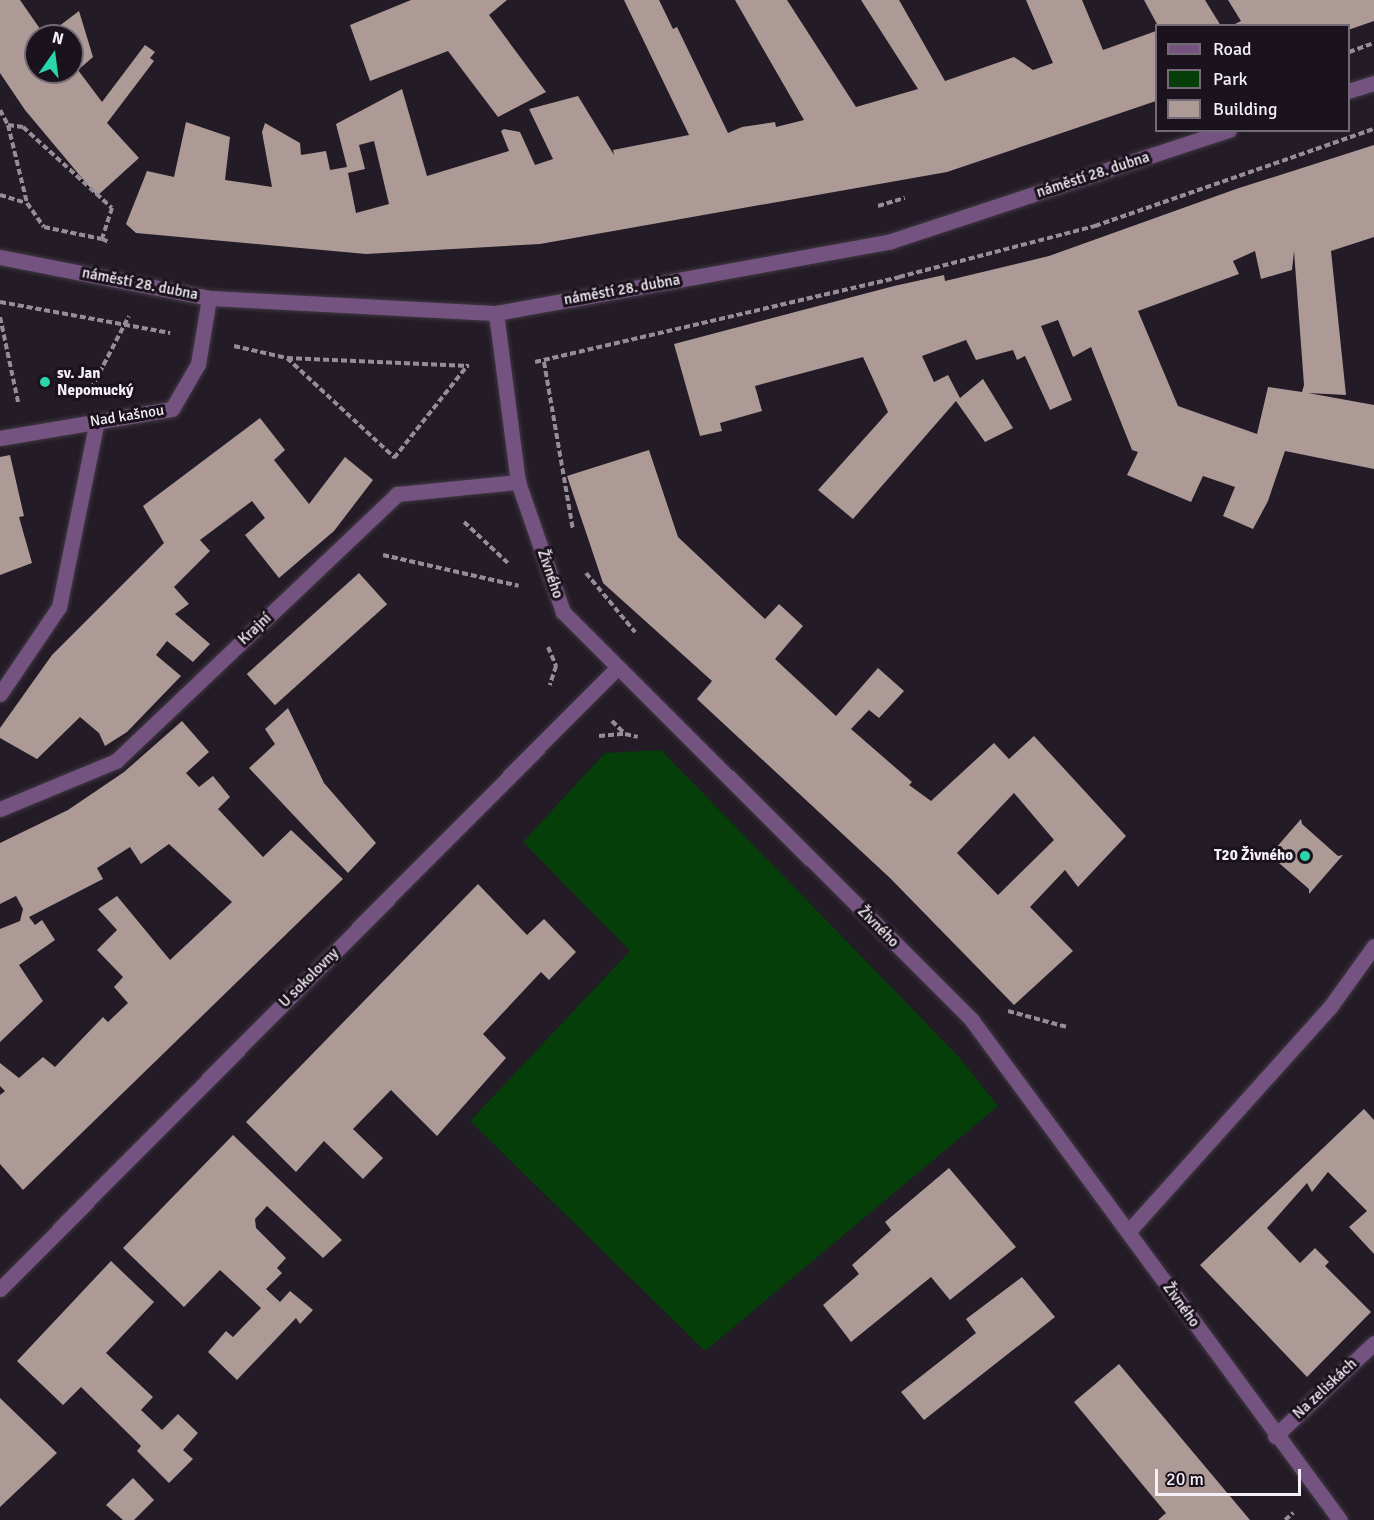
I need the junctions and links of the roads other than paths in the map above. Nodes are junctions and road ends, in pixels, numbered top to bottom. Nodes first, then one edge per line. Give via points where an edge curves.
1 (1374, 83) edge
2 (1350, 91) edge
3 (1223, 132) edge
4 (0, 257) edge
5 (209, 298) junction
6 (496, 313) junction
7 (97, 421) junction
8 (0, 438) edge
9 (518, 482) junction
10 (617, 668) junction
11 (0, 694) edge
12 (0, 809) edge
13 (1374, 946) edge
14 (1128, 1232) junction
15 (0, 1289) edge
16 (1374, 1342) edge
17 (1275, 1436) junction
18 (1340, 1520) edge

1 - 2 street
3 - 6 street, náměstí 28. dubna via 891,241
4 - 5 street, náměstí 28. dubna
5 - 6 street, náměstí 28. dubna
5 - 7 street, Nad kašnou via 198,364 172,409
6 - 9 street, Živného
7 - 8 street, Nad kašnou
7 - 11 street via 59,607
9 - 10 street, Živného via 563,612
9 - 12 street, Krajní via 397,494 116,761
10 - 14 street, Živného via 971,1019
10 - 15 street, U sokolovny
13 - 14 street via 1330,1007
14 - 17 street, Živného
16 - 17 street, Na zeliskách
17 - 18 street, Živného

